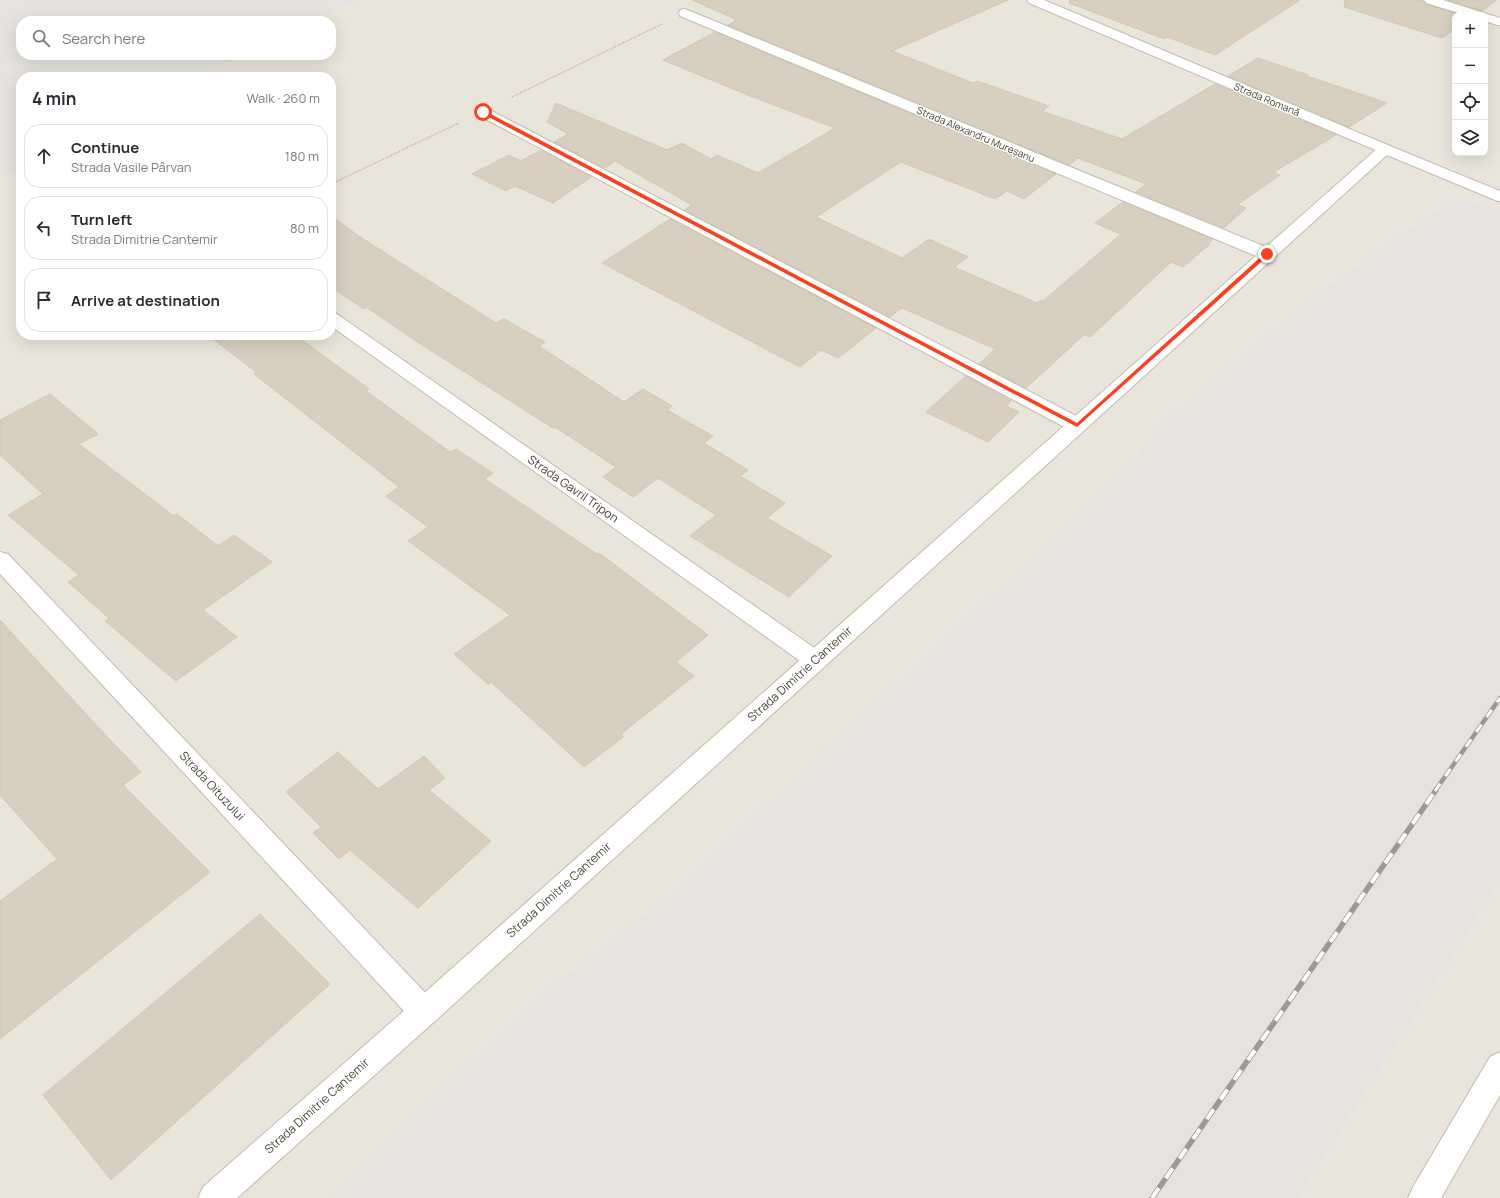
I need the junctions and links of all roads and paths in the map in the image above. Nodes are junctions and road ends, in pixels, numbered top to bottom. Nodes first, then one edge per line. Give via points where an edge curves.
1 (1033, 0) edge
2 (1430, 0) edge
3 (1468, 12) edge
4 (685, 13) joint
5 (1488, 18) edge
6 (1500, 22) edge
7 (483, 112) junction
8 (1385, 149) junction
9 (336, 182) edge
10 (1500, 197) edge
11 (1267, 254) junction
12 (336, 322) edge
13 (1077, 425) junction
14 (0, 560) edge
15 (815, 660) junction
16 (424, 1012) junction
17 (1500, 1067) edge
18 (214, 1198) edge
19 (1424, 1198) edge

1 - 8 street, Strada Romană
2 - 3 street
4 - 7 path
4 - 11 street, Strada Alexandru Mureșanu
5 - 6 street
7 - 9 path
7 - 13 street
8 - 10 street, Strada Romană
8 - 11 street, Strada Dimitrie Cantemir
11 - 13 street, Strada Dimitrie Cantemir
12 - 15 street, Strada Gavril Tripon
13 - 15 street, Strada Dimitrie Cantemir
14 - 16 street, Strada Oituzului
15 - 16 street, Strada Dimitrie Cantemir
16 - 18 street, Strada Dimitrie Cantemir
17 - 19 street

